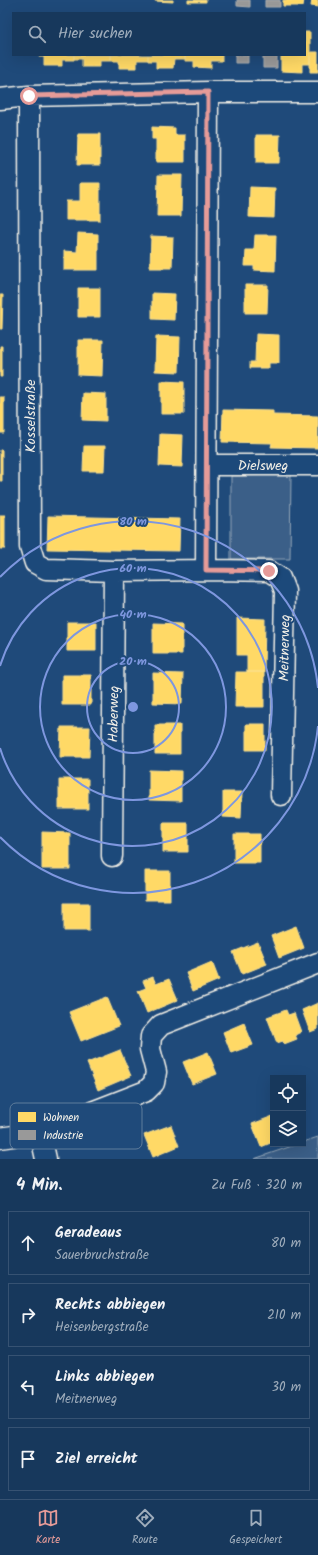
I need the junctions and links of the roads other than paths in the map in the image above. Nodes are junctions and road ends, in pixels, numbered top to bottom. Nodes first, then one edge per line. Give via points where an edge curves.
1 (208, 92) junction
2 (318, 92) edge
3 (29, 96) junction
4 (0, 99) edge
5 (207, 465) junction
6 (318, 466) edge
7 (206, 570) junction
8 (114, 571) junction
9 (281, 795) dead end
10 (112, 856) dead end
11 (318, 963) edge
12 (115, 1103) edge
13 (10, 1136) edge
14 (0, 1138) edge
15 (44, 1149) edge
16 (46, 1159) edge

1 - 2 street
1 - 3 street
1 - 5 street
3 - 4 street
3 - 8 street, Kosselstraße via 30,547 35,563 46,569
5 - 6 street, Dielsweg
5 - 7 street
7 - 8 street, Kosselstraße
7 - 9 street, Meitnerweg via 269,571 280,578 286,591
8 - 10 street, Haberweg
11 - 12 street via 161,1025 151,1036 150,1049 156,1072 154,1083 146,1091
13 - 14 street
15 - 16 street

